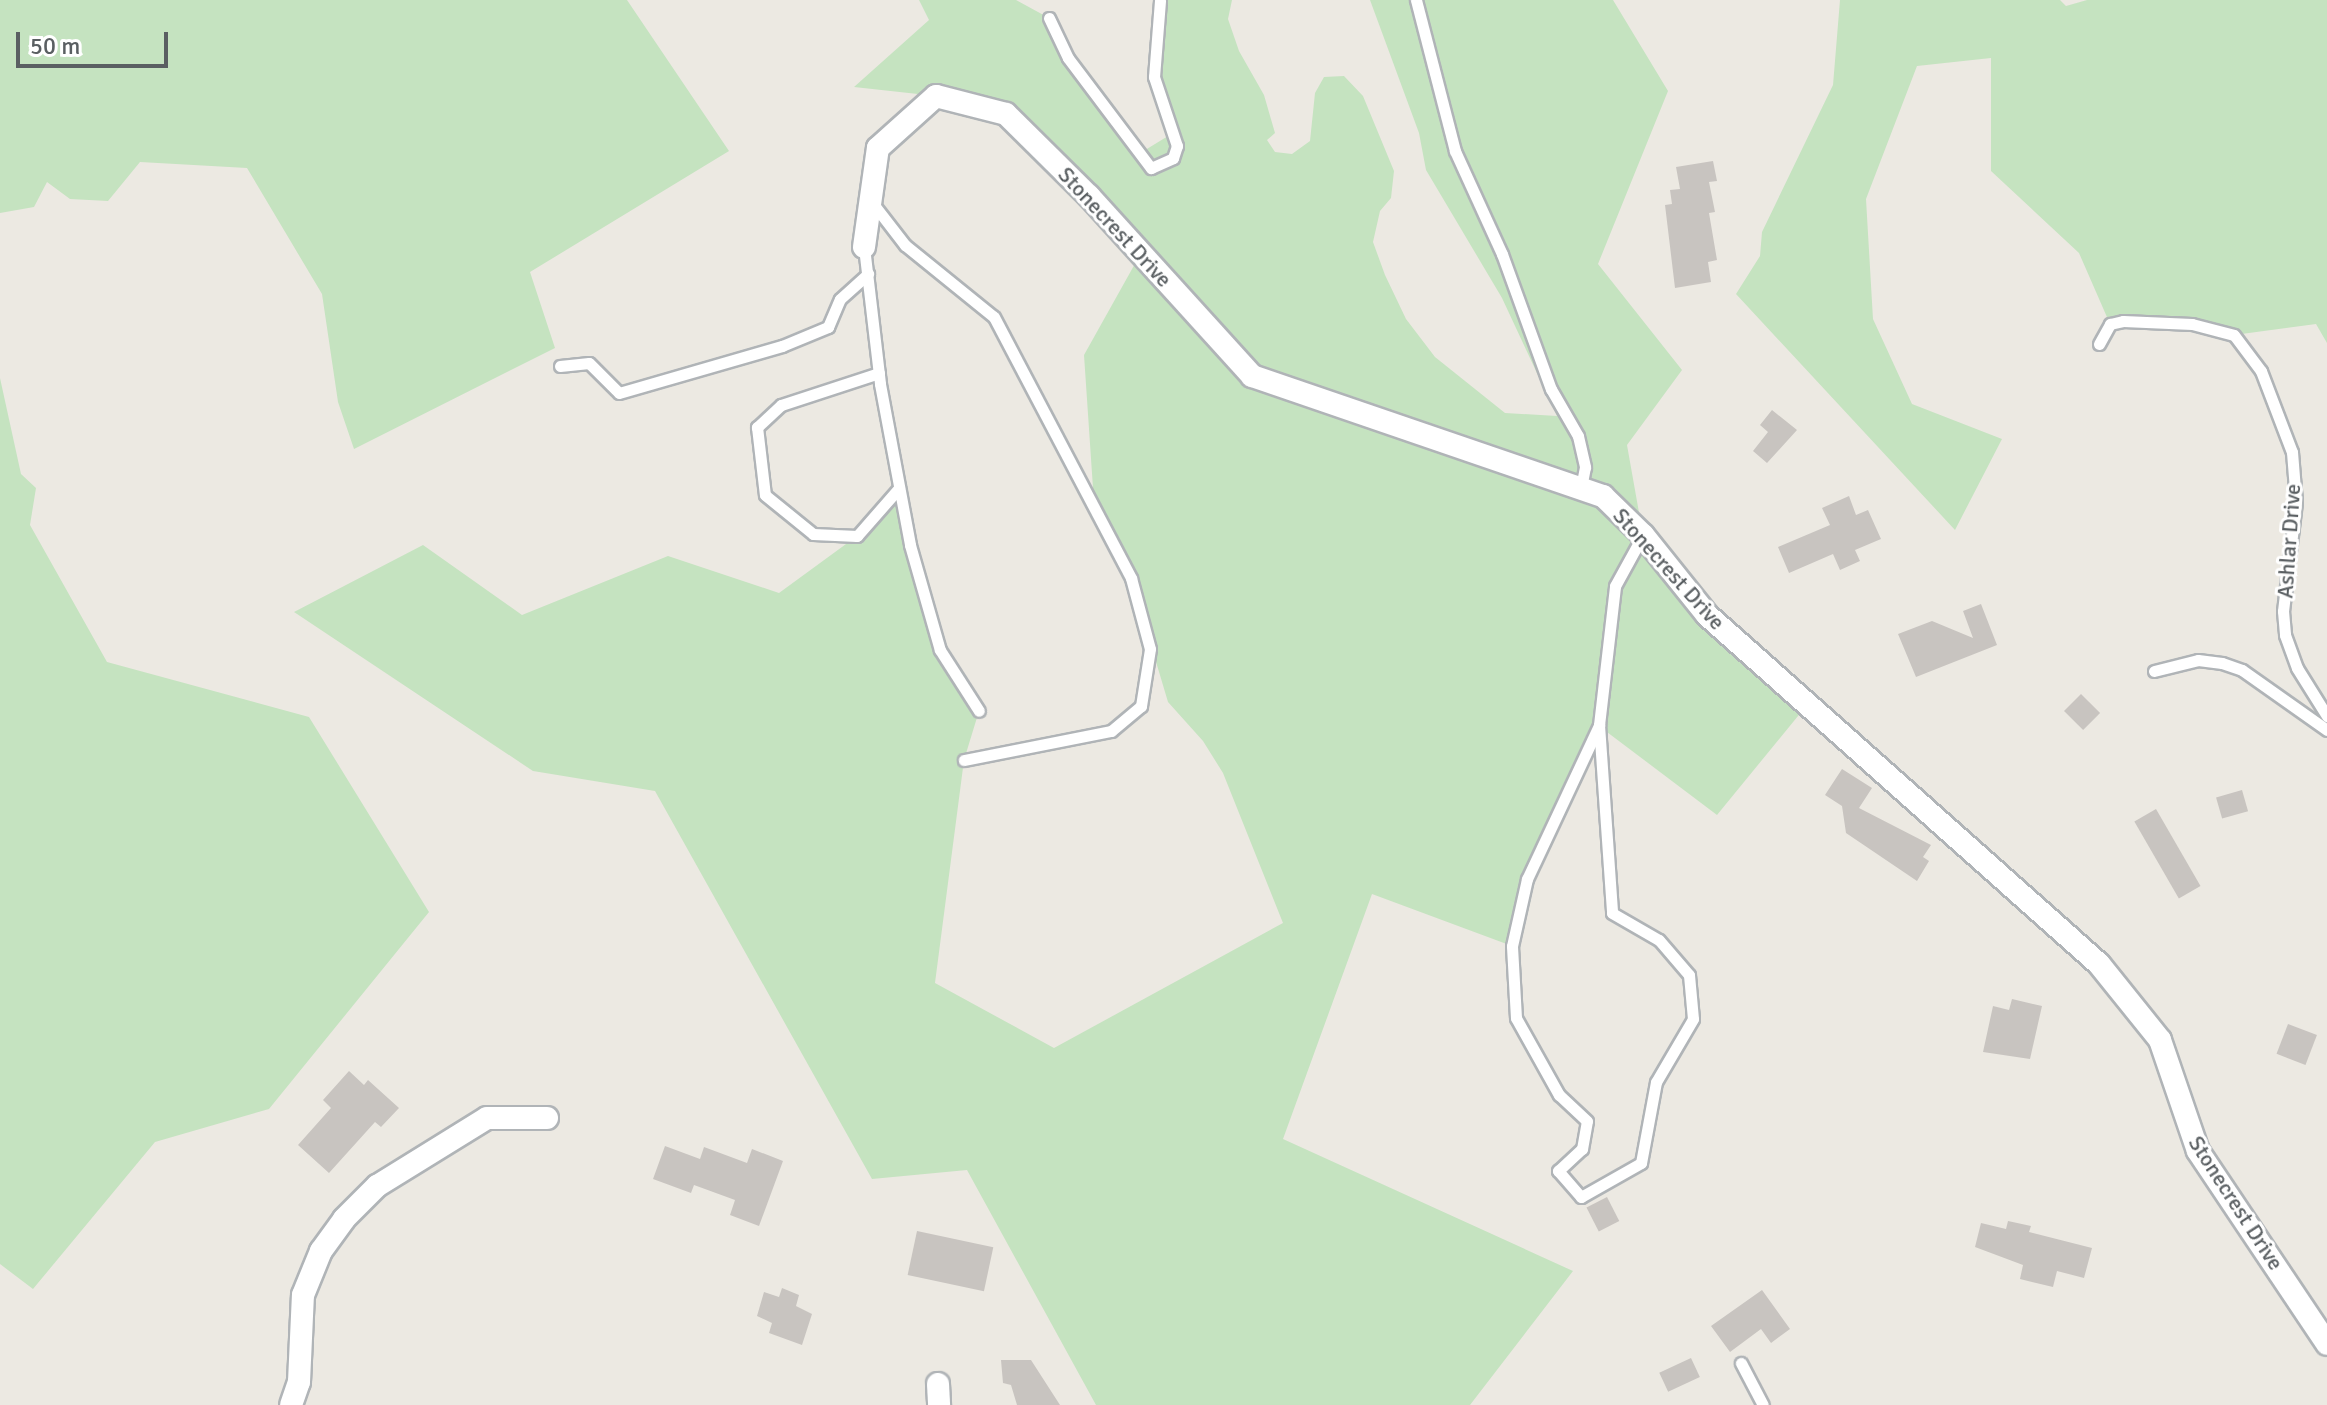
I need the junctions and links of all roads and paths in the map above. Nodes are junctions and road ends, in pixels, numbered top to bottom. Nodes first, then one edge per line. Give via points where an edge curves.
1 (1160, 0) edge
2 (1416, 0) edge
3 (1049, 18) dead end
4 (870, 200) junction
5 (864, 247) joint
6 (868, 274) junction
7 (2099, 344) dead end
8 (560, 366) dead end
9 (879, 373) junction
10 (899, 488) junction
11 (1581, 488) junction
12 (1643, 535) junction
13 (2154, 671) dead end
14 (979, 711) dead end
15 (2327, 716) edge
16 (1599, 725) junction
17 (2327, 730) edge
18 (964, 760) dead end
19 (547, 1118) dead end
20 (2327, 1344) edge
21 (1741, 1363) dead end
22 (291, 1405) edge
23 (1763, 1405) edge

1 - 3 lane via 1154,77 1177,146 1173,158 1151,168 1068,58
2 - 11 lane via 1455,151 1502,254 1551,389 1578,436 1585,467
4 - 5 street, Stonecrest Drive
4 - 11 street, Stonecrest Drive via 878,148 936,96 1006,114 1089,196 1252,376
4 - 18 lane via 905,245 994,317 1131,578 1150,649 1141,706 1111,731
5 - 6 lane
6 - 8 lane via 840,299 828,327 782,346 619,393 589,363
6 - 9 lane
7 - 15 lane, Ashlar Drive via 2110,324 2123,321 2223,329 2234,335 2261,371 2292,452 2296,502 2285,635 2297,668
9 - 10 lane
9 - 10 lane via 781,405 757,427 765,495 813,534 857,536
10 - 14 lane via 940,650
11 - 12 street, Stonecrest Drive via 1603,496
12 - 16 lane via 1615,586
12 - 20 street, Stonecrest Drive via 1707,615 2099,964 2160,1040 2198,1151
13 - 17 lane via 2179,662 2222,663 2242,670
16 - 16 lane via 1527,879 1512,946 1516,1018 1559,1095 1587,1121 1582,1149 1558,1171 1581,1197 1641,1163 1656,1082 1693,1019 1689,975 1659,940 1612,913
19 - 22 street via 487,1118 377,1186 344,1219 321,1251 303,1295 299,1382
21 - 23 lane

